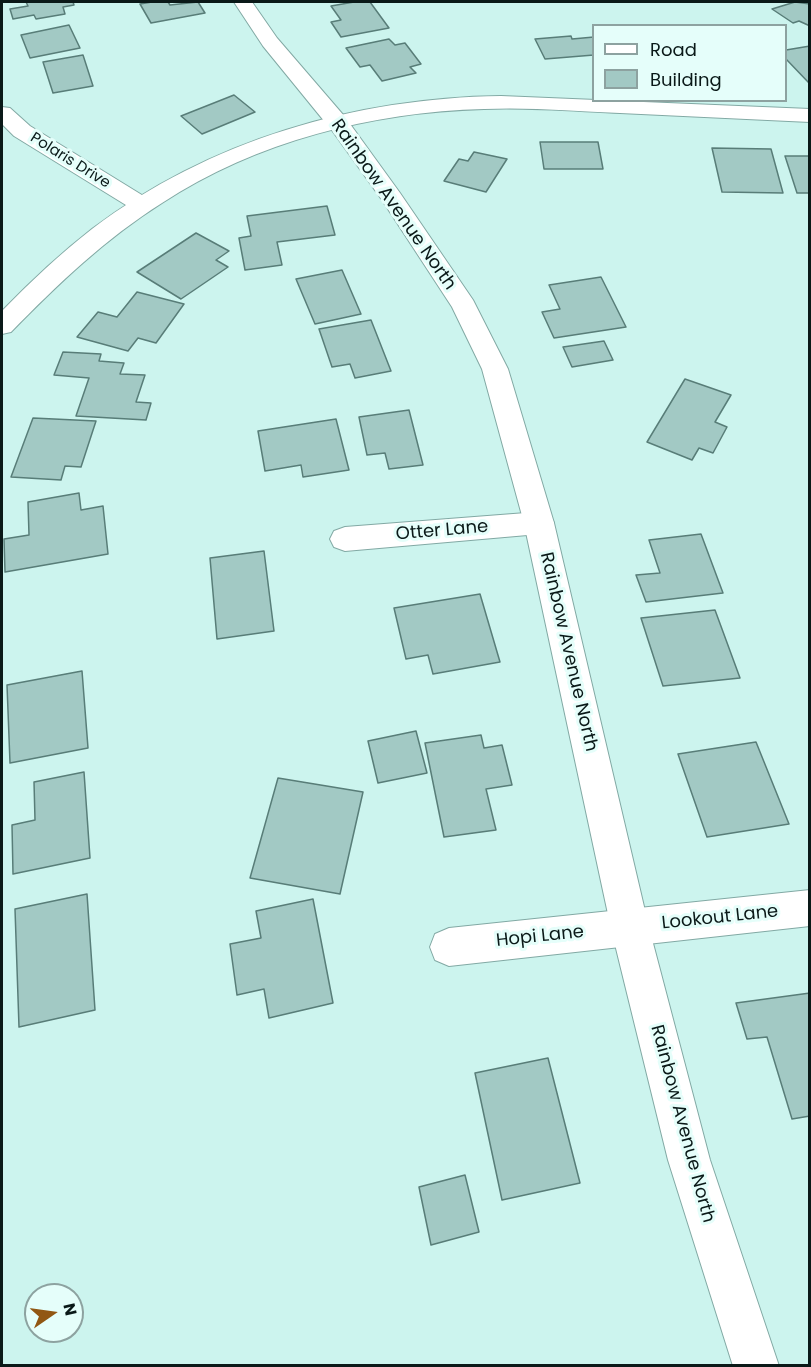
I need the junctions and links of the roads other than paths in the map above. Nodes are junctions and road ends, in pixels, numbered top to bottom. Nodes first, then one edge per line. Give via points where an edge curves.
1 (243, 2) edge
2 (2, 113) edge
3 (810, 116) edge
4 (337, 122) junction
5 (142, 205) junction
6 (2, 326) edge
7 (539, 523) junction
8 (345, 540) dead end
9 (810, 908) edge
10 (630, 928) junction
11 (449, 947) dead end
12 (756, 1365) edge

1 - 4 street, Rainbow Avenue North via 270,42
2 - 5 street, Polaris Drive via 22,131
3 - 4 street via 486,103 421,106
4 - 5 street via 241,151 175,183
4 - 7 street, Rainbow Avenue North via 464,306 495,369
5 - 6 street via 69,258
7 - 8 street, Otter Lane
7 - 10 street, Rainbow Avenue North
9 - 10 street, Lookout Lane
10 - 11 street, Hopi Lane
10 - 12 street, Rainbow Avenue North via 688,1160

